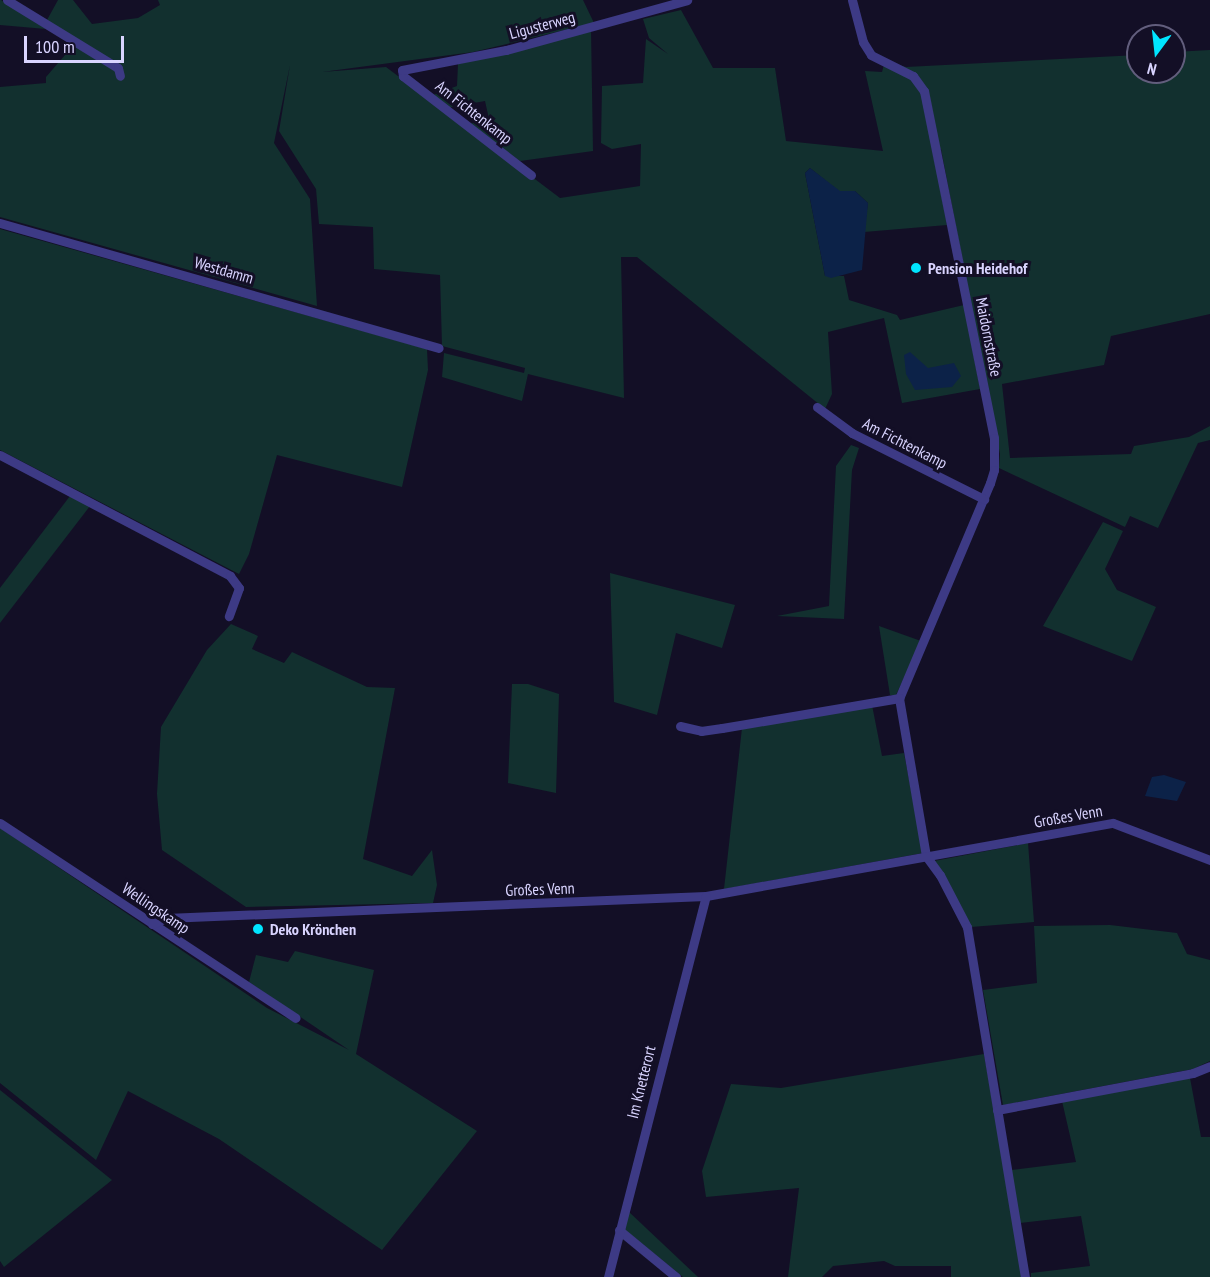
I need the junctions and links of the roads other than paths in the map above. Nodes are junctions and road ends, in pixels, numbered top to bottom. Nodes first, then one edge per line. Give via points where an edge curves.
1 (7, 0) edge
2 (687, 0) edge
3 (852, 0) edge
4 (402, 70) joint
5 (120, 76) dead end
6 (531, 175) dead end
7 (0, 223) edge
8 (439, 348) dead end
9 (817, 408) dead end
10 (0, 455) edge
11 (984, 500) junction
12 (229, 616) dead end
13 (899, 698) junction
14 (680, 726) dead end
15 (0, 823) edge
16 (926, 856) junction
17 (1210, 860) edge
18 (706, 896) junction
19 (152, 924) junction
20 (297, 1018) dead end
21 (1210, 1066) edge
22 (997, 1110) junction
23 (620, 1230) junction
24 (608, 1277) edge
25 (676, 1277) edge
26 (1025, 1277) edge

1 - 5 street via 118,68
2 - 4 street, Ligusterweg via 506,50
3 - 11 street, Maidornstraße via 863,42 871,55 913,76 924,91 994,438 994,470
4 - 6 street, Am Fichtenkamp via 403,76
7 - 8 street, Westdamm
9 - 11 street, Am Fichtenkamp via 852,434
10 - 12 street via 230,576 239,588
11 - 13 street, Maidornstraße
13 - 14 street via 701,731
13 - 16 street
15 - 19 street, Wellingskamp
16 - 17 street, Großes Venn via 1113,823
16 - 18 street, Großes Venn
16 - 22 street via 940,874 967,927
18 - 19 street, Großes Venn via 166,918
18 - 23 street, Im Knetterort
19 - 20 street, Wellingskamp
21 - 22 street via 1193,1073
22 - 26 street
23 - 24 street, Im Knetterort
23 - 25 street

